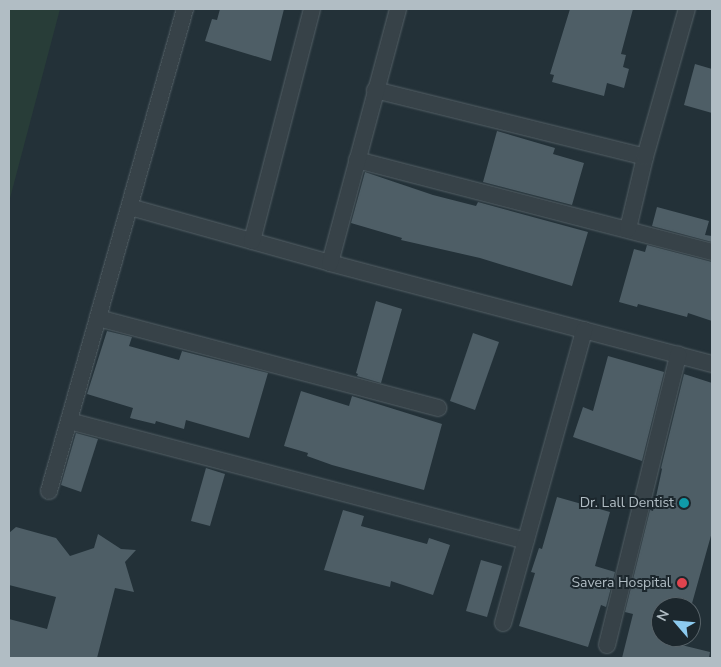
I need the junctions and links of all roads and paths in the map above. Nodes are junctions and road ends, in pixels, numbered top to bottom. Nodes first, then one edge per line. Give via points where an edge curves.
1 (185, 9) edge
2 (312, 9) edge
3 (398, 9) edge
4 (687, 9) edge
5 (375, 90) junction
6 (645, 157) junction
7 (357, 160) junction
8 (130, 207) junction
9 (628, 229) junction
10 (252, 241) junction
11 (712, 252) edge
12 (330, 263) junction
13 (98, 318) junction
14 (584, 330) junction
15 (678, 355) junction
16 (712, 364) edge
17 (438, 408) dead end
18 (69, 421) junction
19 (49, 491) dead end
20 (526, 541) junction
21 (503, 623) dead end
22 (607, 645) dead end

1 - 8 street
2 - 10 street
3 - 5 street
4 - 6 street
5 - 6 street
5 - 7 street
6 - 9 street
7 - 9 street
7 - 12 street
8 - 10 street
8 - 13 street
9 - 11 street
10 - 12 street
12 - 14 street
13 - 17 street
13 - 18 street
14 - 15 street
14 - 20 street
15 - 16 street
15 - 22 street
18 - 19 street
18 - 20 street
20 - 21 street

